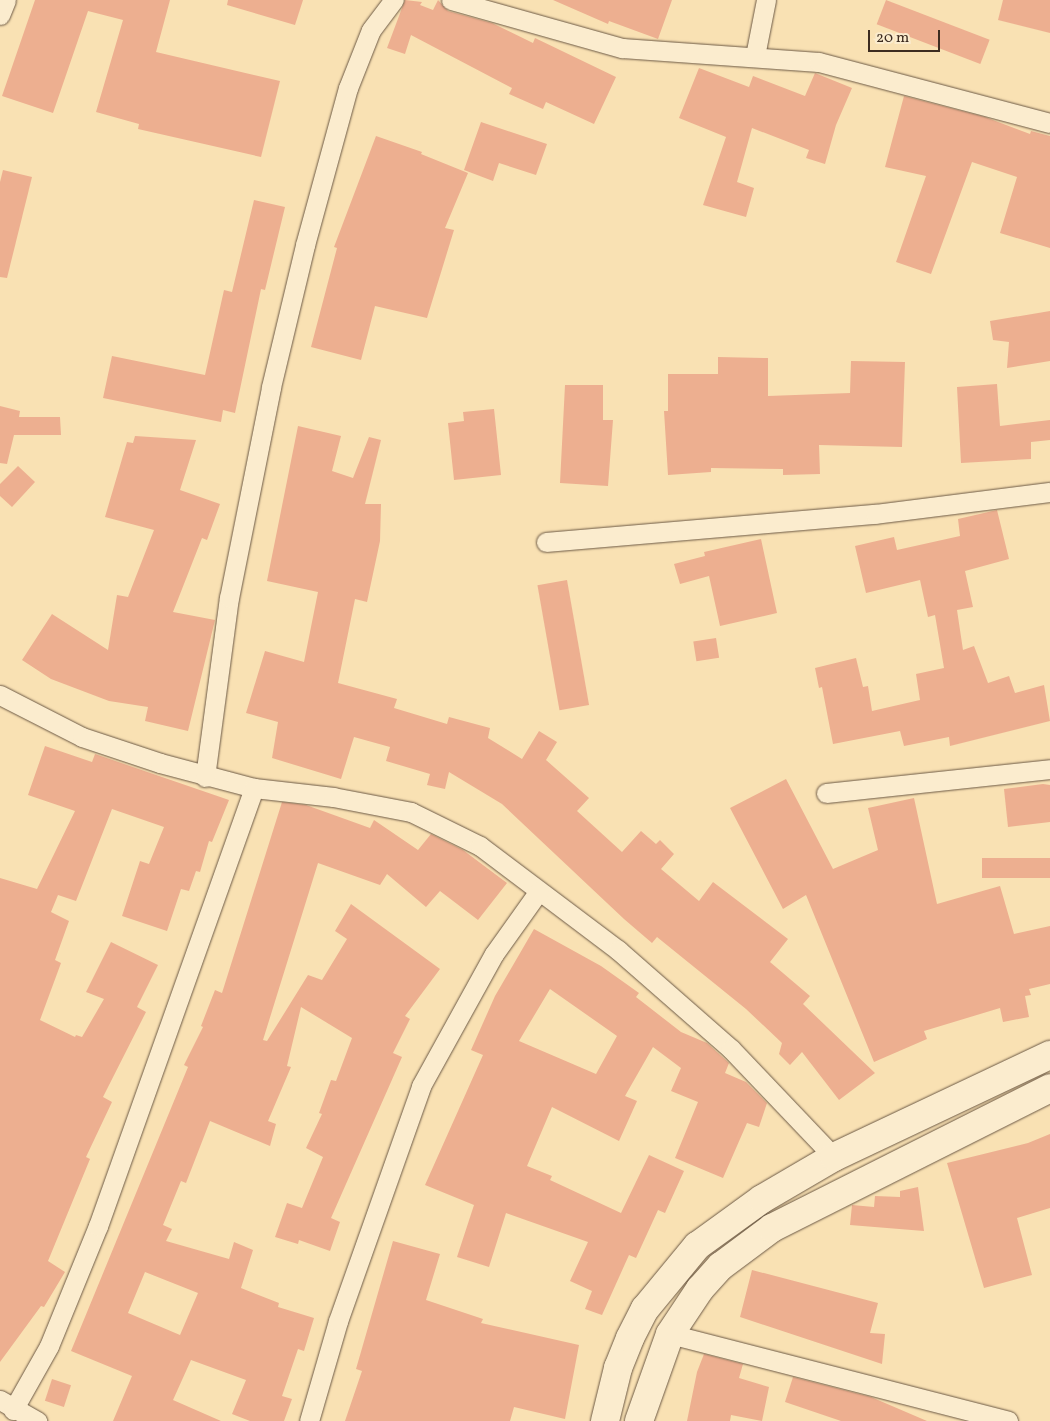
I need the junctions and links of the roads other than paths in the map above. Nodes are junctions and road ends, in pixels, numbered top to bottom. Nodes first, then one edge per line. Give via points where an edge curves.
1 (6, 0) edge
2 (394, 0) edge
3 (450, 0) edge
4 (766, 0) edge
5 (0, 15) edge
6 (755, 56) junction
7 (1050, 123) edge
8 (1050, 492) edge
9 (546, 542) dead end
10 (0, 695) edge
11 (1050, 769) edge
12 (206, 777) junction
13 (254, 788) junction
14 (826, 793) dead end
15 (539, 891) junction
16 (1050, 1055) edge
17 (1050, 1088) edge
18 (834, 1157) junction
19 (670, 1334) junction
20 (7, 1405) edge
21 (37, 1421) edge
22 (309, 1421) edge
23 (605, 1421) edge
24 (639, 1421) edge
25 (1008, 1421) edge

1 - 5 street
2 - 12 street via 371,30 348,88 307,236 271,387 229,607
3 - 6 street via 613,46 681,54
4 - 6 street
6 - 7 street via 819,62
8 - 9 street via 875,514
10 - 12 street via 82,737
11 - 14 street
12 - 13 street
13 - 15 street via 333,797 411,812 480,846
13 - 20 street via 98,1226 49,1346
15 - 18 street via 618,950 731,1049
15 - 22 street via 494,954 421,1086 338,1320
16 - 18 main road
17 - 19 main road via 772,1228 722,1266 700,1289
18 - 23 main road via 762,1199 697,1246 645,1309 618,1368
19 - 24 main road
19 - 25 street
20 - 21 street

